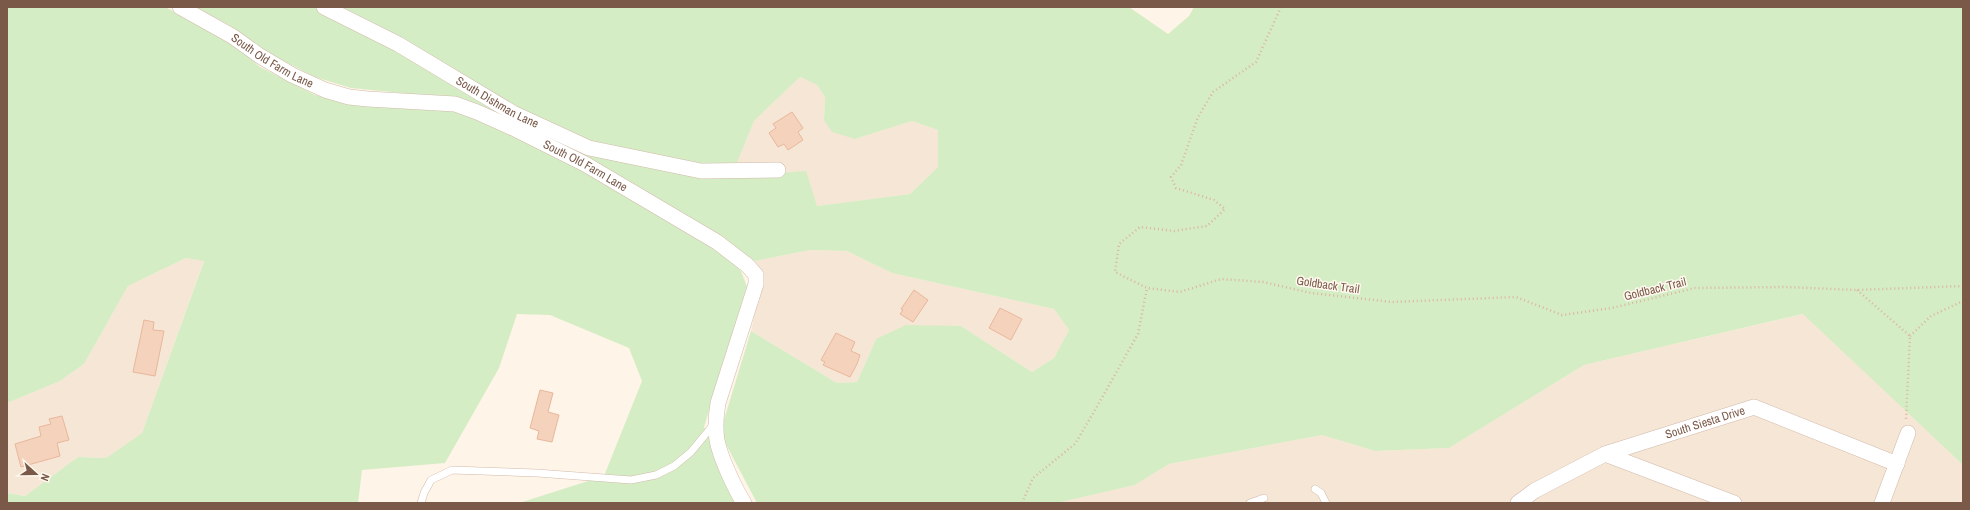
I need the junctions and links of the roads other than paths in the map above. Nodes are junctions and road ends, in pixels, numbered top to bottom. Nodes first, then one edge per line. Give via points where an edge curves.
1 (180, 7) edge
2 (324, 7) edge
3 (778, 170) dead end
4 (716, 422) junction
5 (1908, 433) road end
6 (1605, 454) junction
7 (1897, 464) junction
8 (1315, 489) dead end
9 (1264, 498) dead end
10 (422, 503) edge
11 (744, 503) edge
12 (1250, 503) edge
13 (1326, 503) edge
14 (1518, 503) edge
15 (1734, 503) edge
16 (1882, 503) edge

1 - 4 street, South Old Farm Lane via 232,36 292,75 325,90 349,97 455,104 477,112 584,164 730,251 747,265 756,275 756,279 718,403
2 - 3 street, South Dishman Lane via 398,44 514,113 589,148 701,171
4 - 10 lane via 692,452 674,466 656,475 632,480 452,470 431,480
4 - 11 street, South Old Farm Lane via 717,441 737,493
5 - 7 street
6 - 7 street, South Siesta Drive via 1754,407
6 - 14 street, South Siesta Drive via 1534,491
6 - 15 street
7 - 16 street
8 - 13 lane via 1321,493
9 - 12 lane

